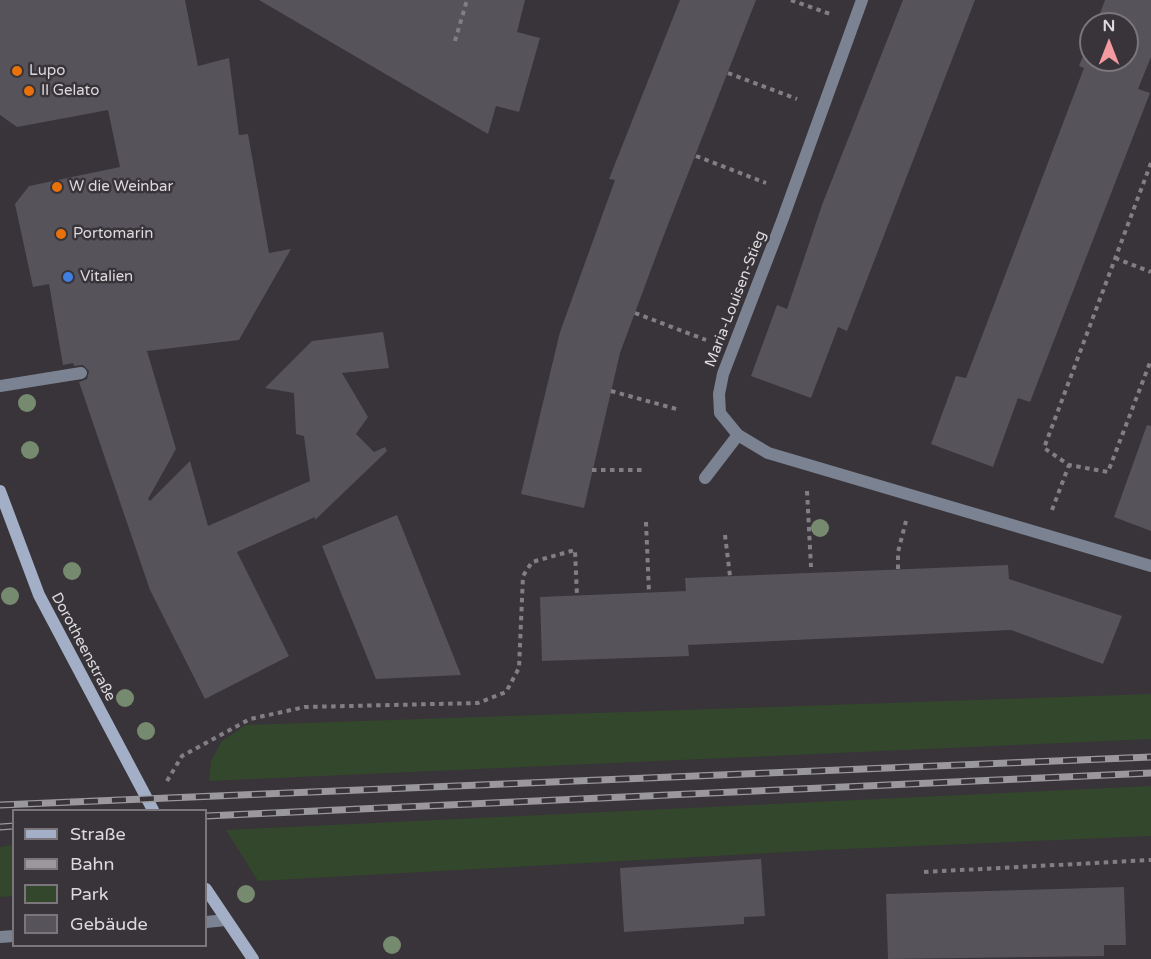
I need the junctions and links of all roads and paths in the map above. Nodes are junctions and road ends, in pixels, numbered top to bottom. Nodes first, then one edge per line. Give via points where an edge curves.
1 (466, 0) edge
2 (791, 0) edge
3 (862, 0) edge
4 (830, 14) dead end
5 (455, 41) dead end
6 (728, 72) dead end
7 (797, 99) dead end
8 (696, 156) dead end
9 (1151, 163) edge
10 (766, 183) dead end
11 (1115, 258) junction
12 (1151, 272) edge
13 (635, 313) dead end
14 (706, 340) dead end
15 (1151, 360) edge
16 (81, 373) dead end
17 (0, 386) edge
18 (610, 391) dead end
19 (680, 410) dead end
20 (738, 435) junction
21 (1069, 465) junction
22 (592, 470) dead end
23 (646, 470) dead end
24 (705, 478) dead end
25 (807, 484) dead end
26 (0, 491) edge
27 (1052, 512) dead end
28 (908, 514) dead end
29 (646, 522) dead end
30 (725, 535) dead end
31 (1151, 566) edge
32 (811, 567) dead end
33 (898, 569) dead end
34 (730, 576) dead end
35 (649, 593) dead end
36 (577, 596) dead end
37 (182, 756) dead end
38 (152, 809) edge
39 (1151, 860) edge
40 (924, 872) dead end
41 (207, 891) edge
42 (226, 920) junction
43 (207, 922) edge
44 (253, 959) edge

1 - 5 path
2 - 4 path
3 - 20 street, Maria-Louisen-Stieg via 723,374 720,413
6 - 7 path
8 - 10 path
9 - 11 path
11 - 12 path
11 - 21 path via 1044,448
13 - 14 path
15 - 21 path via 1108,472
16 - 17 street
18 - 19 path
20 - 24 street
20 - 31 street, Maria-Louisen-Stieg via 768,453 793,461
21 - 27 path
22 - 23 path
25 - 32 path
26 - 38 street, Dorotheenstraße via 39,595
28 - 33 path via 898,552
29 - 35 path
30 - 34 path
36 - 37 path via 574,550 532,562 523,576 519,668 506,692 478,703 305,706 250,719
39 - 40 path
41 - 42 street
42 - 43 street
42 - 44 street

